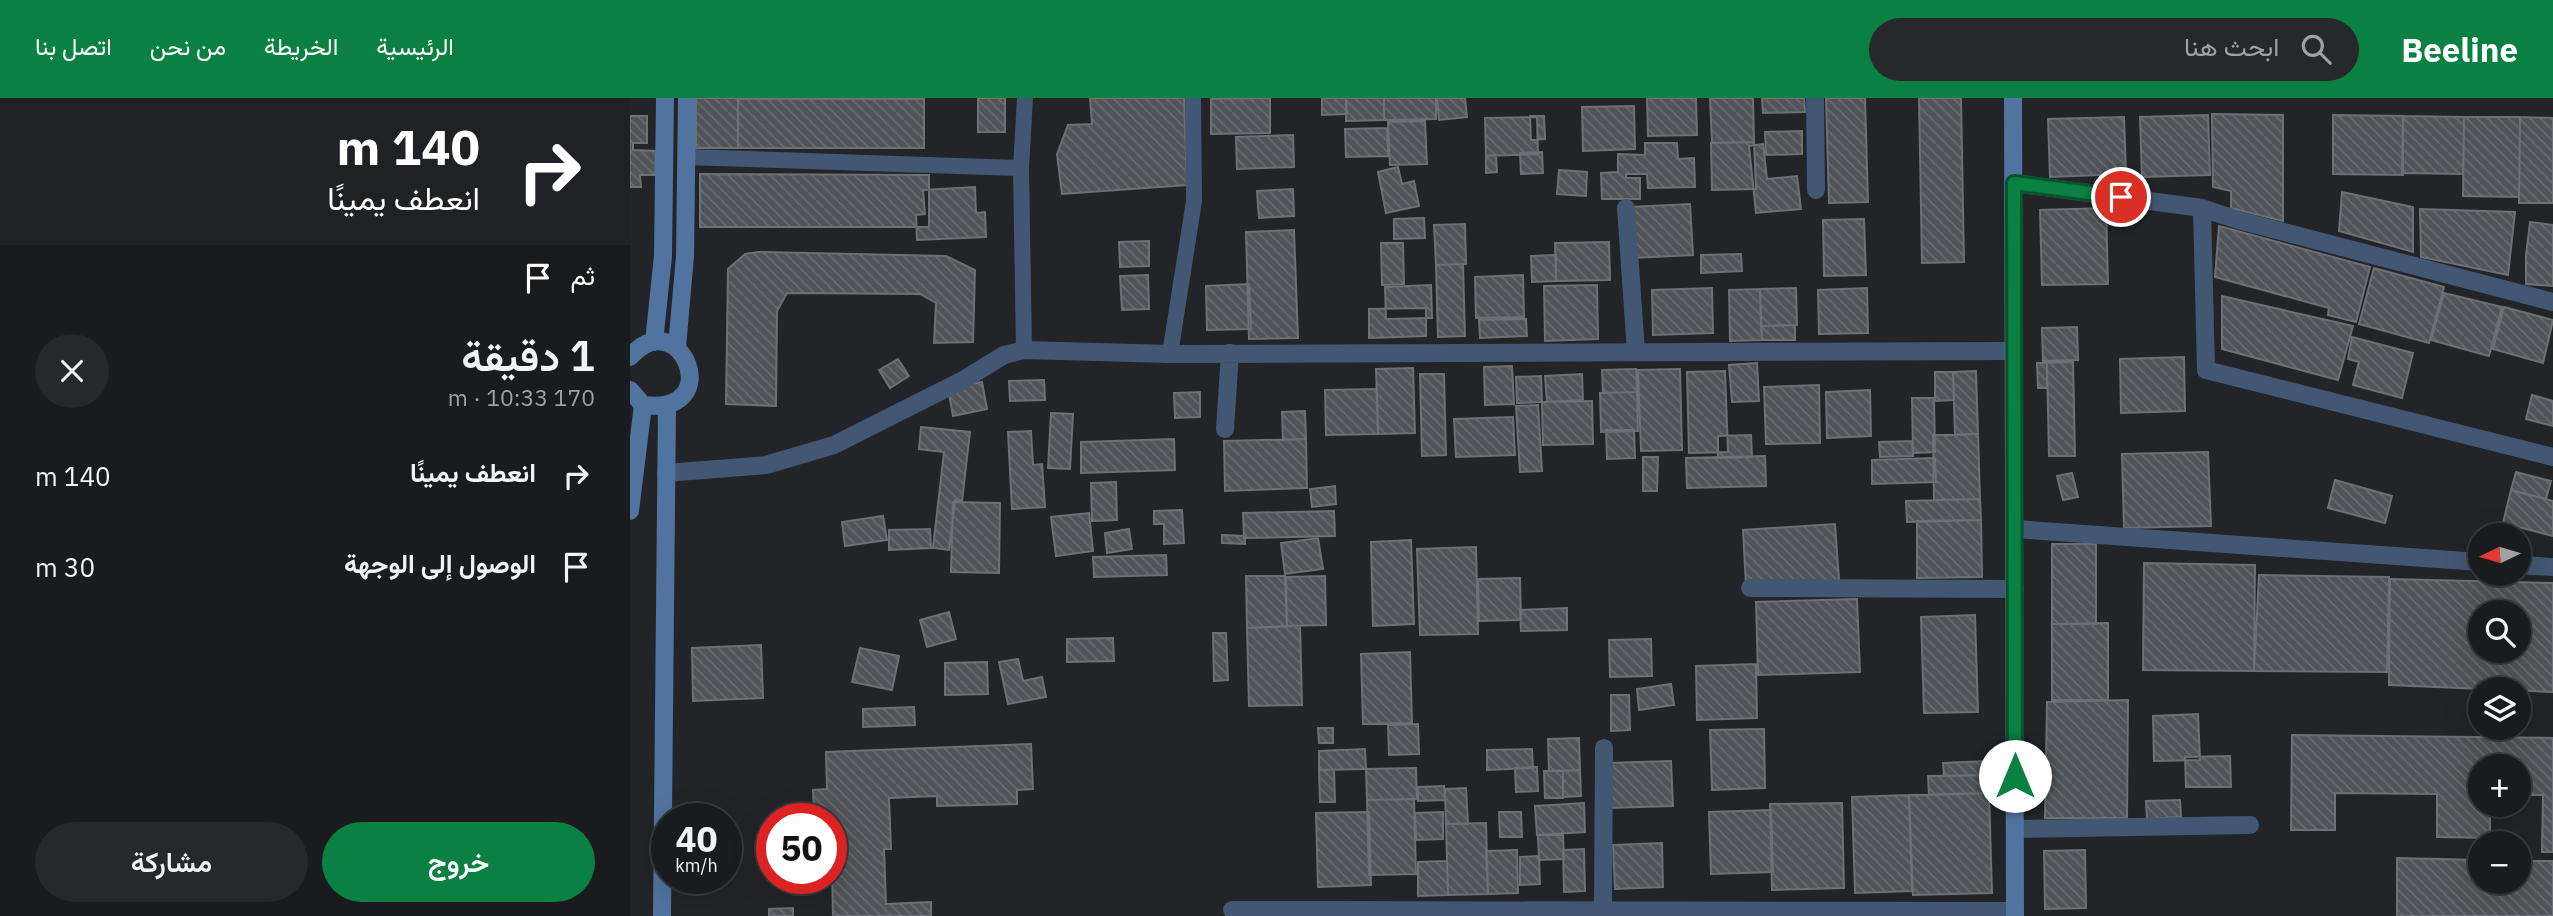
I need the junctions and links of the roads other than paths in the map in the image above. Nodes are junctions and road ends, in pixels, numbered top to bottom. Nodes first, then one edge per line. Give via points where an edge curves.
1 (665, 98) edge
2 (687, 98) edge
3 (1025, 98) edge
4 (1193, 98) edge
5 (1815, 98) edge
6 (2013, 98) edge
7 (686, 157) junction
8 (1021, 168) junction
9 (2014, 183) junction
10 (1816, 190) dead end
11 (1626, 208) dead end
12 (2202, 208) junction
13 (2553, 302) edge
14 (654, 342) junction
15 (677, 347) junction
16 (1024, 350) junction
17 (2014, 351) junction
18 (1636, 352) junction
19 (1230, 353) junction
20 (1170, 354) junction
21 (630, 357) edge
22 (630, 390) edge
23 (643, 405) junction
24 (667, 406) junction
25 (1225, 429) dead end
26 (2553, 457) edge
27 (666, 472) junction
28 (630, 511) edge
29 (2015, 529) junction
30 (2468, 561) edge
31 (2531, 566) edge
32 (2553, 568) edge
33 (1750, 588) dead end
34 (2015, 589) junction
35 (1604, 748) dead end
36 (2250, 825) dead end
37 (2015, 829) junction
38 (1232, 910) dead end
39 (1603, 911) junction
40 (2015, 914) edge
41 (662, 916) edge

1 - 14 main road via 663,256
2 - 7 main road
3 - 8 lane
4 - 20 lane via 1194,201
5 - 10 street
6 - 9 main road
7 - 8 lane
7 - 15 main road via 685,256
8 - 16 lane
9 - 12 street
9 - 17 main road
11 - 18 street
12 - 13 street
12 - 26 street via 2206,370
14 - 15 main road
14 - 21 main road
15 - 24 main road via 691,374 684,394
16 - 20 street
16 - 27 street via 1003,355 834,445 766,465
17 - 18 street
17 - 29 main road
18 - 19 street
19 - 20 street
19 - 25 street
22 - 23 main road
23 - 24 main road
23 - 28 main road
24 - 27 main road
27 - 41 main road
29 - 30 street
29 - 34 main road
31 - 32 street
33 - 34 street
34 - 37 main road
35 - 39 street
36 - 37 street
37 - 40 main road
38 - 39 street
39 - 40 street

